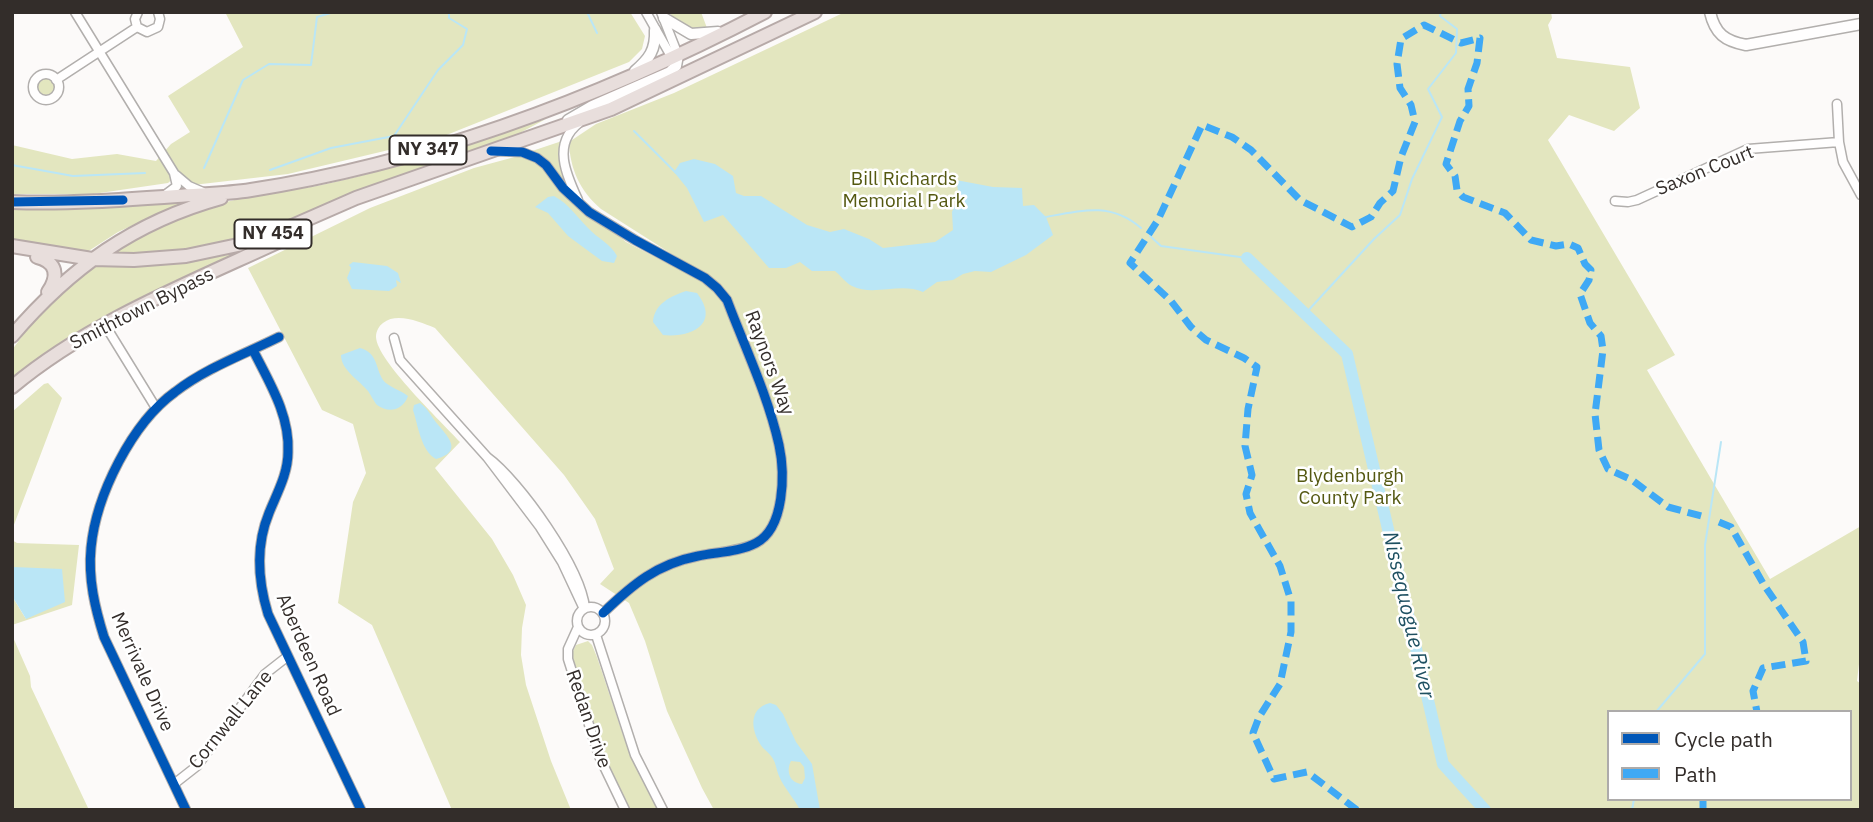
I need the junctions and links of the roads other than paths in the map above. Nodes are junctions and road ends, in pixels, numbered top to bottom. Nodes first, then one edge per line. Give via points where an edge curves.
1 (75, 12) edge
2 (138, 12) edge
3 (158, 12) edge
4 (646, 12) edge
5 (765, 12) edge
6 (816, 12) edge
7 (1710, 12) edge
8 (662, 15) edge
9 (1861, 24) edge
10 (137, 27) junction
11 (655, 30) junction
12 (729, 30) junction
13 (99, 52) junction
14 (676, 59) junction
15 (701, 68) junction
16 (56, 80) dead end
17 (625, 80) junction
18 (1837, 104) dead end
19 (588, 117) junction
20 (550, 131) junction
21 (1839, 142) junction
22 (491, 151) junction
23 (174, 173) junction
24 (391, 187) junction
25 (248, 191) junction
26 (208, 194) junction
27 (1861, 195) edge
28 (159, 198) junction
29 (1615, 201) dead end
30 (12, 202) edge
31 (579, 203) junction
32 (12, 246) edge
33 (12, 252) edge
34 (92, 258) junction
35 (38, 307) junction
36 (105, 325) junction
37 (12, 336) edge
38 (279, 337) dead end
39 (394, 338) dead end
40 (253, 350) junction
41 (12, 387) edge
42 (156, 408) junction
43 (585, 608) junction
44 (603, 613) junction
45 (578, 627) junction
46 (596, 635) junction
47 (288, 656) junction
48 (174, 784) junction
49 (186, 810) edge
50 (361, 810) edge
51 (625, 810) edge
52 (663, 810) edge

1 - 13 street
2 - 10 street
3 - 10 street via 160,23 155,30 143,32
4 - 11 street
5 - 12 highway, NY 347
6 - 15 highway, NY 347
7 - 9 street via 1717,32 1746,45
8 - 12 street via 695,35
8 - 14 street
10 - 13 street
11 - 14 street
11 - 17 street via 651,55
12 - 14 highway, NY 347
13 - 16 street
13 - 23 street
14 - 15 street via 687,68
14 - 17 highway, NY 347
14 - 20 street via 670,72 592,106
15 - 19 highway, NY 347
17 - 25 highway, NY 347 via 510,124 404,157
18 - 21 street
19 - 20 highway, NY 347
19 - 31 street via 568,133 563,153
20 - 22 highway, NY 347
21 - 27 street via 1843,162
21 - 29 street, Saxon Court via 1748,149 1637,200
22 - 24 highway, NY 347
22 - 31 street, Raynors Way via 522,152 537,158
23 - 26 street
23 - 28 street via 176,188
24 - 34 highway, NY 454 via 270,235 216,251 159,259
24 - 36 highway, Smithtown Bypass / NY 347
25 - 26 highway, NY 454
25 - 34 highway, NY 347 via 157,221
26 - 28 highway, NY 454
28 - 30 highway, NY 454
31 - 44 street, Raynors Way via 705,278 727,300 767,405 781,459 779,513 761,539 744,547 664,564
32 - 34 highway, NY 454
33 - 35 highway via 45,259 54,266 55,281
34 - 35 highway, NY 347
35 - 37 highway, NY 347
36 - 41 highway, Smithtown Bypass / NY 347
36 - 42 street
38 - 40 street, Merrivale Drive
39 - 43 street via 400,360 505,473 581,589
40 - 42 street, Merrivale Drive via 188,383
40 - 47 street, Aberdeen Road via 276,396 288,435 285,474 267,517 259,567 268,614
42 - 48 street, Merrivale Drive via 122,456 101,506 91,549 91,581 104,637
43 - 44 street
43 - 45 street, Redan Drive via 577,619
44 - 46 street via 605,626
45 - 46 street
45 - 51 street, Redan Drive via 568,659 598,756
46 - 52 street, Redan Drive via 635,755
47 - 48 street, Cornwall Lane via 265,674 197,766
47 - 50 street, Aberdeen Road
48 - 49 street, Merrivale Drive

